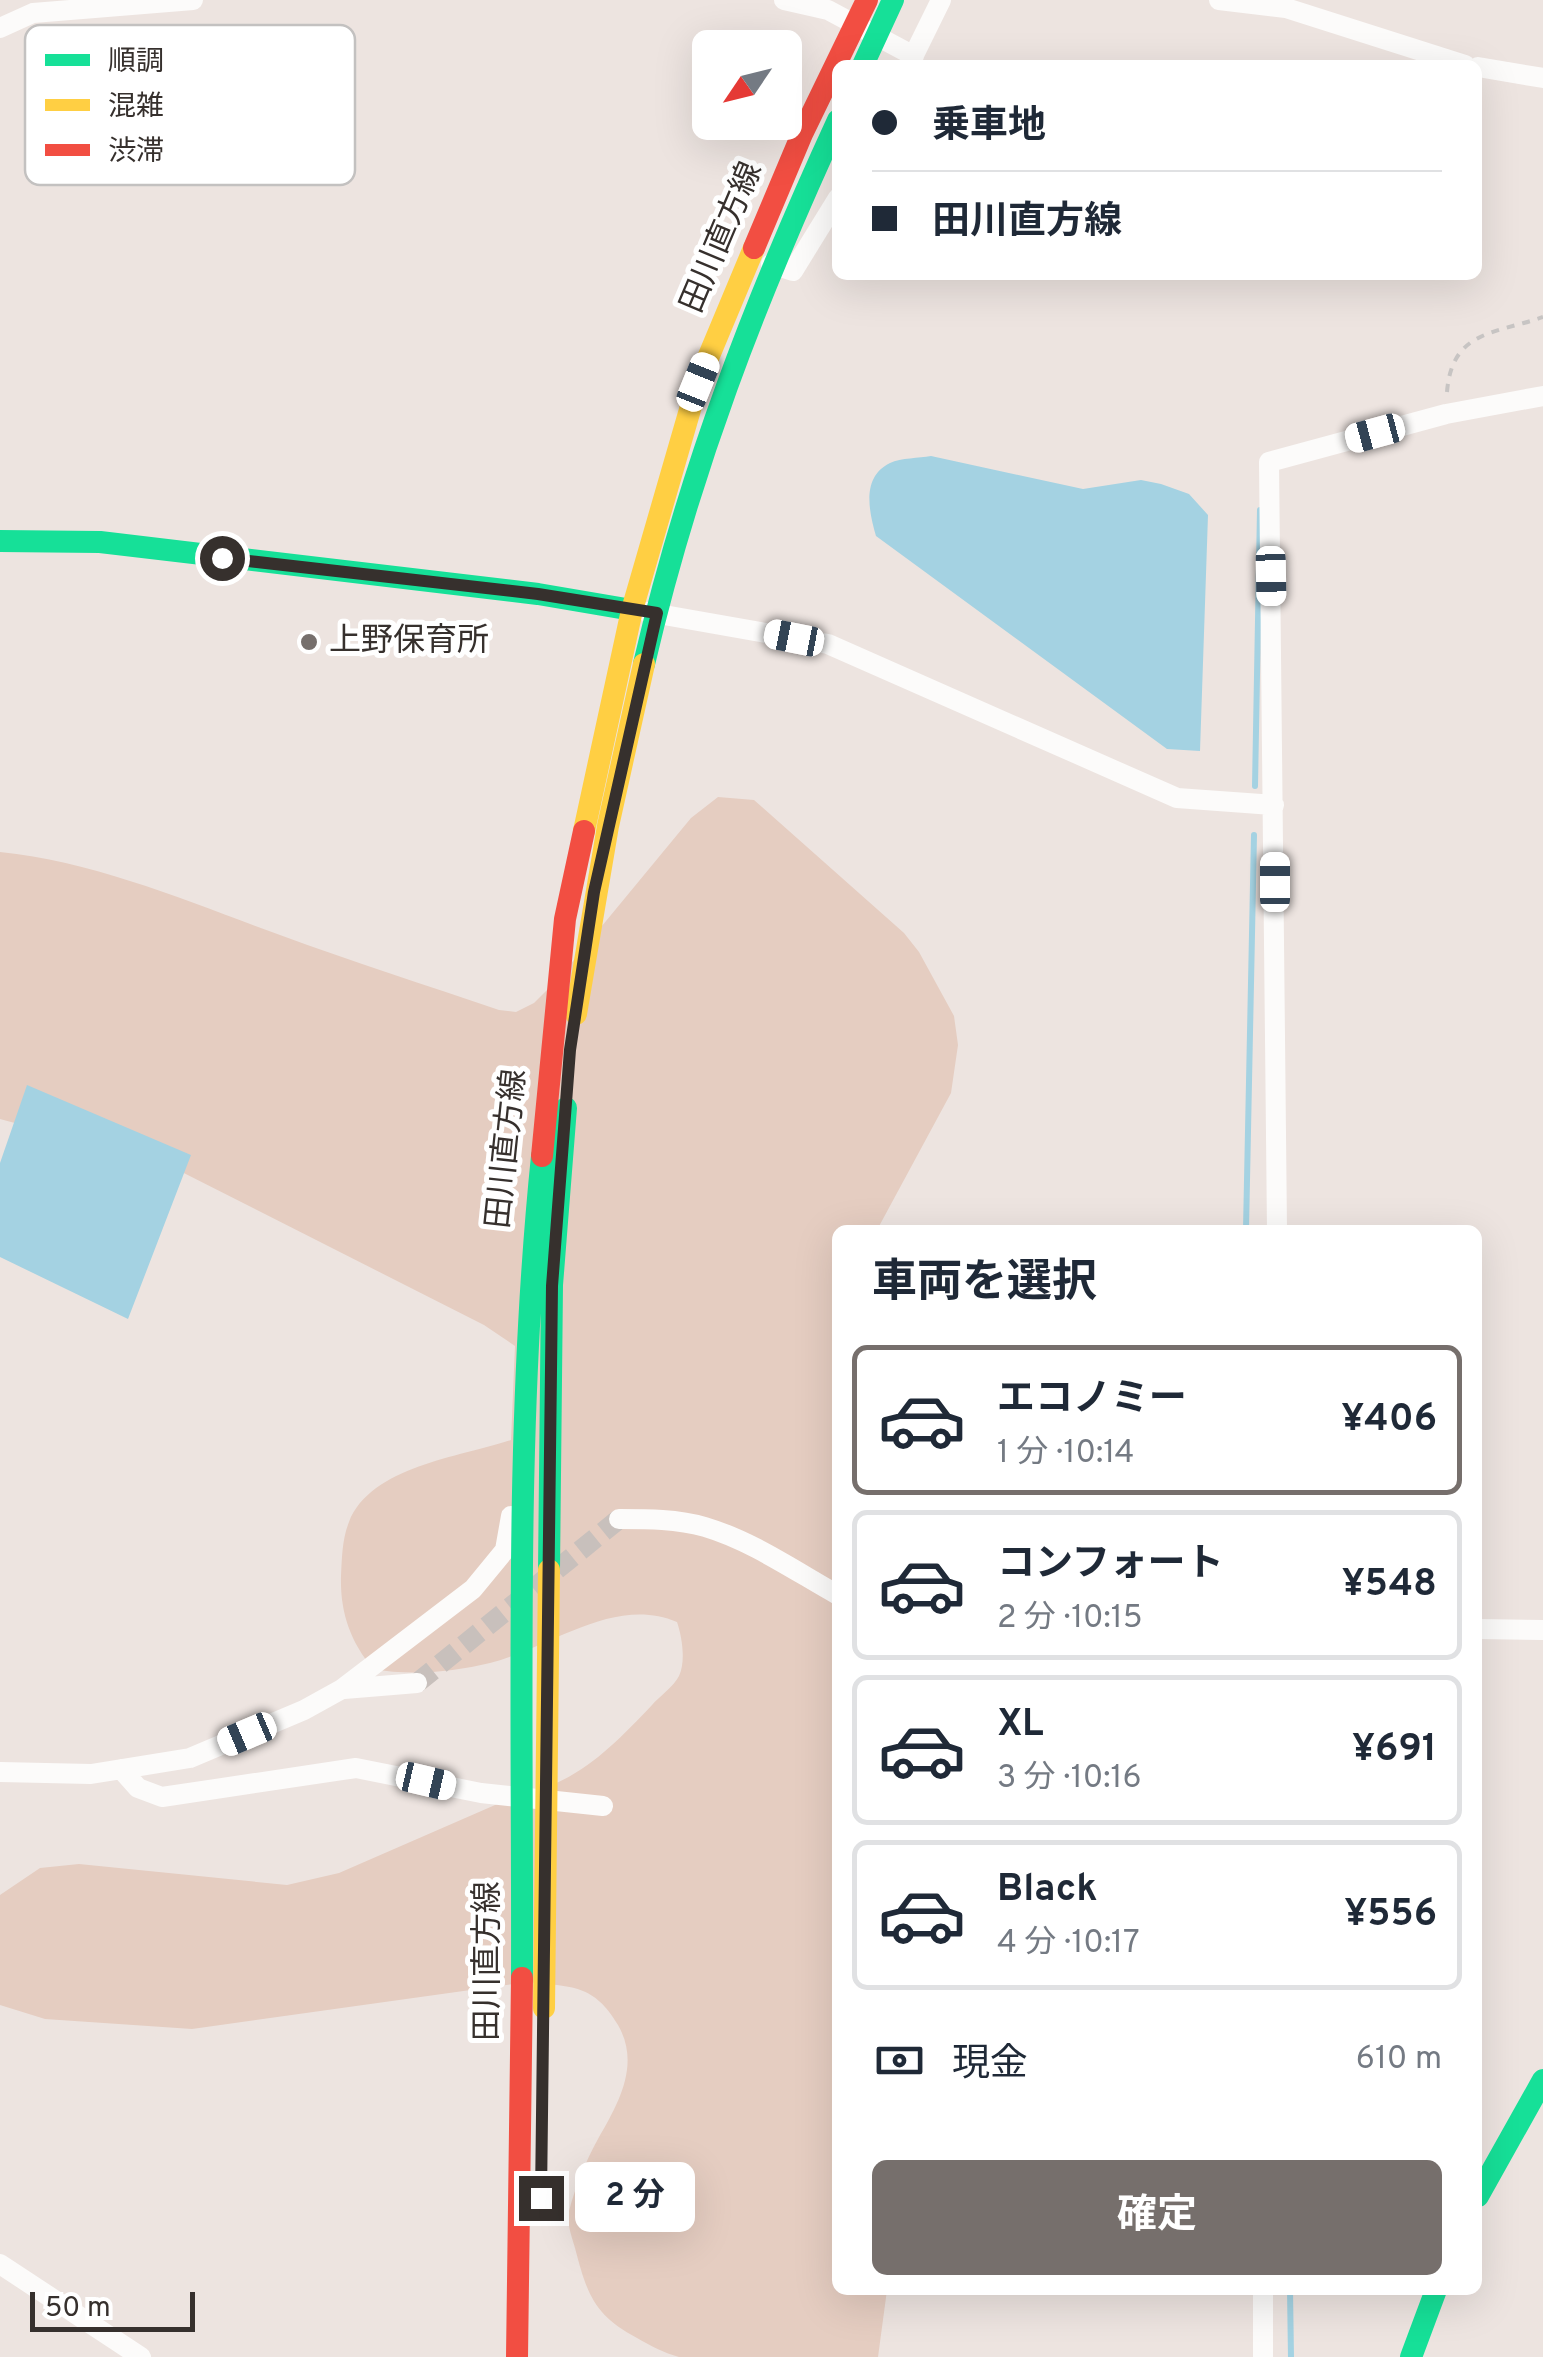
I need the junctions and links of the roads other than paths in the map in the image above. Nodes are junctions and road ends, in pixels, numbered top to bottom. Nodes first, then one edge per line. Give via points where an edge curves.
1 (193, 0) edge
2 (784, 0) edge
3 (868, 0) edge
4 (894, 0) edge
5 (942, 0) edge
6 (1219, 0) edge
7 (0, 28) edge
8 (907, 56) edge
9 (838, 60) edge
10 (865, 60) edge
11 (1449, 60) edge
12 (1482, 68) edge
13 (832, 73) edge
14 (1543, 78) edge
15 (832, 133) edge
16 (832, 208) edge
17 (771, 264) junction
18 (1543, 396) edge
19 (673, 508) junction
20 (0, 542) edge
21 (632, 610) junction
22 (657, 613) junction
23 (1274, 805) junction
24 (1276, 1225) edge
25 (524, 1448) junction
26 (619, 1519) tunnel mouth
27 (832, 1592) edge
28 (1482, 1629) edge
29 (1543, 1630) edge
30 (417, 1683) tunnel mouth
31 (342, 1690) junction
32 (121, 1769) junction
33 (0, 1772) edge
34 (603, 1806) dead end
35 (1543, 2080) edge
36 (1482, 2189) edge
37 (0, 2264) edge
38 (1263, 2295) edge
39 (1434, 2295) edge
40 (141, 2357) edge
41 (517, 2357) edge
42 (538, 2357) edge
43 (1262, 2357) edge
44 (1411, 2357) edge

1 - 7 street via 33,12
2 - 8 street via 828,10
3 - 9 main road, 田川直方線
4 - 10 main road
5 - 8 street
6 - 11 street via 1286,8
12 - 14 street
13 - 19 main road, 田川直方線 via 698,382
15 - 17 main road, 田川直方線
16 - 17 street via 793,271
17 - 19 main road, 田川直方線
18 - 23 street via 1446,414 1269,462
19 - 21 main road, 田川直方線
19 - 22 main road, 田川直方線
20 - 21 main road via 100,542
21 - 22 street
21 - 25 main road, 田川直方線 via 565,920 528,1282
22 - 23 street via 828,644 1176,798
22 - 42 main road, 田川直方線 via 594,892 570,1050 552,1286
23 - 24 street
25 - 31 street via 505,1550 473,1589
25 - 41 main road, 田川直方線
26 - 27 street via 706,1528
28 - 29 street
30 - 31 street
31 - 32 street via 190,1758
32 - 33 street
32 - 34 street via 138,1788 162,1797 356,1768 480,1793
35 - 36 main road
37 - 40 street
38 - 43 street
39 - 44 main road

